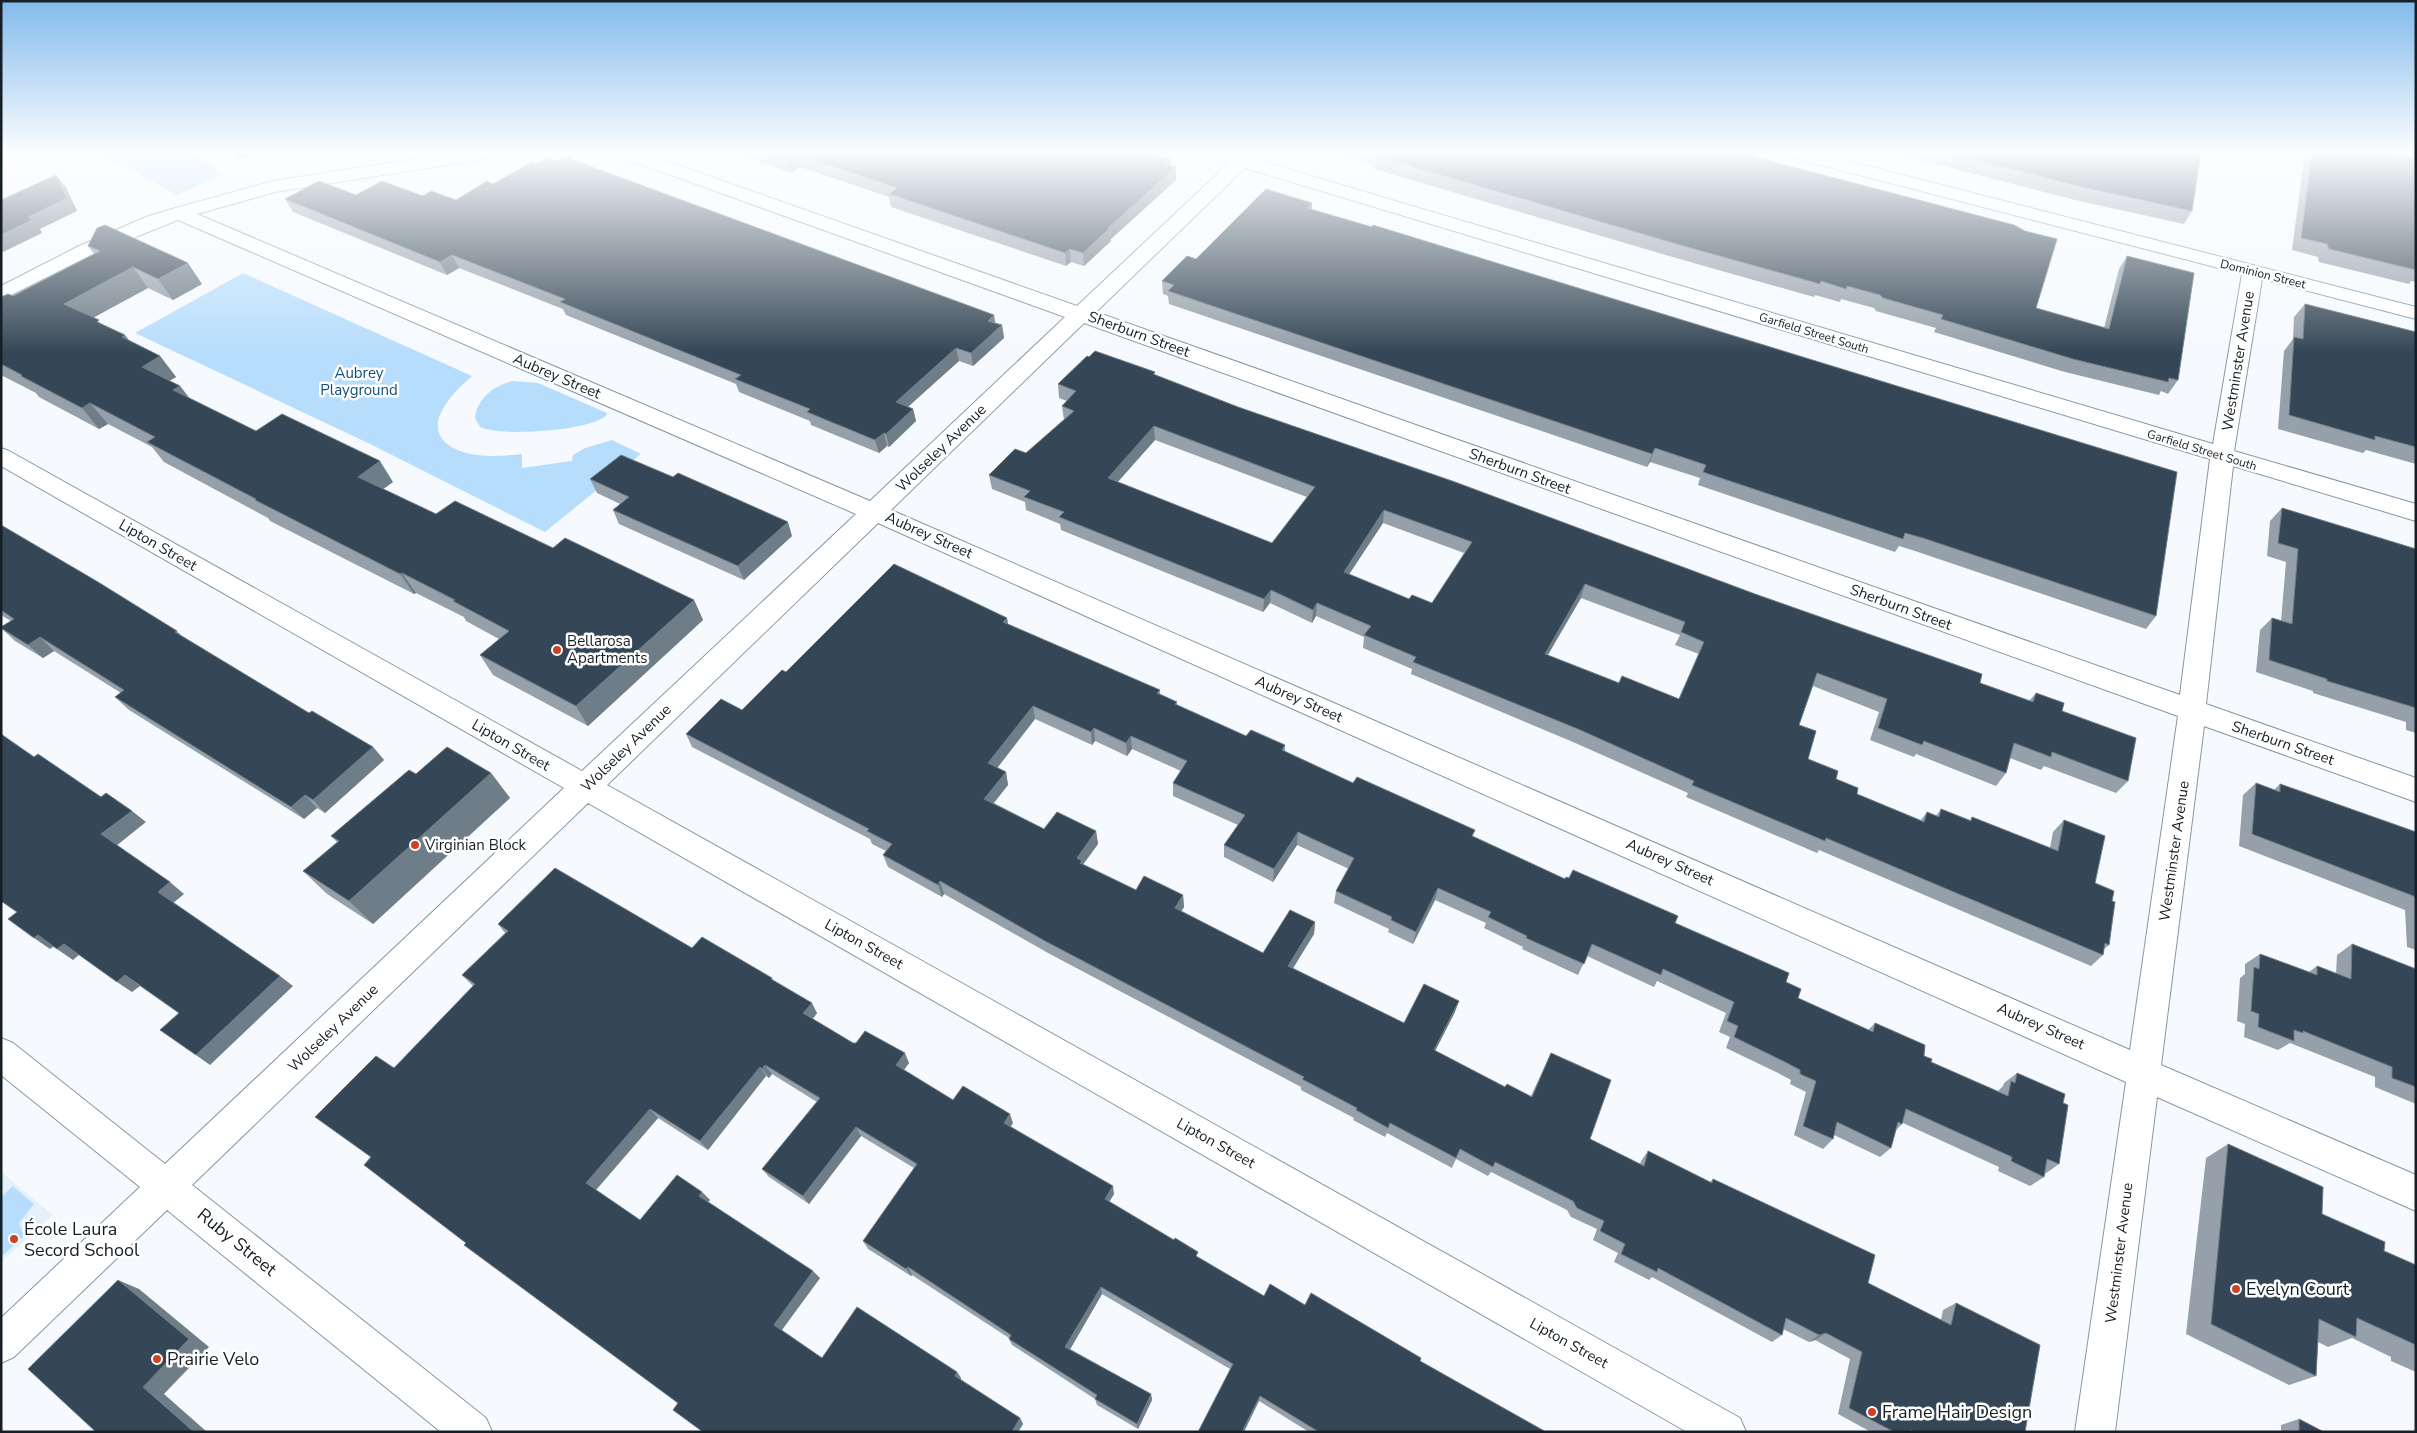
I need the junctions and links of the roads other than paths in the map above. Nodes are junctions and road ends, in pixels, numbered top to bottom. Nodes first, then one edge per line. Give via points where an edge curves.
1 (160, 219) edge
2 (193, 219) edge
3 (813, 219) edge
4 (1181, 219) edge
5 (1451, 219) edge
6 (2051, 219) edge
7 (2253, 271) junction
8 (1, 294) edge
9 (2416, 313) edge
10 (1081, 314) junction
11 (1, 456) edge
12 (2222, 456) junction
13 (874, 511) junction
14 (2416, 514) edge
15 (2191, 711) junction
16 (586, 787) junction
17 (2416, 790) edge
18 (1, 1054) edge
19 (2145, 1073) junction
20 (167, 1186) junction
21 (2416, 1193) edge
22 (1, 1344) edge
23 (472, 1432) edge
24 (1726, 1432) edge
25 (2096, 1432) edge

1 - 8 street via 84,251
2 - 13 street, Aubrey Street
3 - 10 street, Sherburn Street
4 - 10 street, Wolseley Avenue
5 - 12 street, Garfield Street South
6 - 7 street, Dominion Street
7 - 9 street, Dominion Street
7 - 12 street, Westminster Avenue
10 - 13 street, Wolseley Avenue
10 - 15 street, Sherburn Street
11 - 16 street, Lipton Street
12 - 14 street, Garfield Street South
12 - 15 street, Westminster Avenue
13 - 16 street, Wolseley Avenue
13 - 19 street, Aubrey Street
15 - 17 street, Sherburn Street
15 - 19 street, Westminster Avenue
16 - 20 street, Wolseley Avenue
16 - 24 street, Lipton Street
18 - 20 street, Ruby Street
19 - 21 street, Aubrey Street
19 - 25 street, Westminster Avenue
20 - 22 street, Wolseley Avenue
20 - 23 street, Ruby Street

